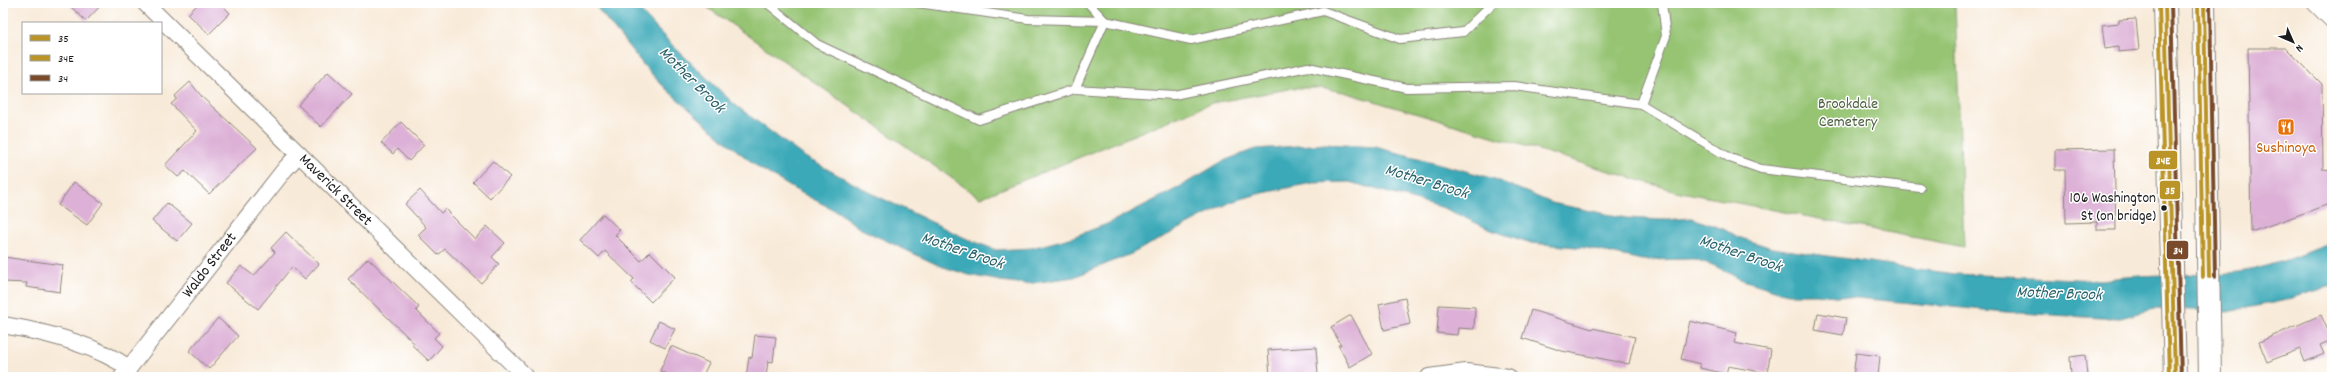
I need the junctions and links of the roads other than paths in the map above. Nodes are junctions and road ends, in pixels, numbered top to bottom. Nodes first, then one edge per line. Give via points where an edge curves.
1 (145, 3) edge
2 (767, 3) edge
3 (918, 3) edge
4 (1088, 3) edge
5 (1493, 3) edge
6 (1662, 3) edge
7 (2165, 3) edge
8 (2204, 3) edge
9 (2315, 3) edge
10 (2332, 20) edge
11 (1105, 21) junction
12 (1075, 89) junction
13 (1641, 104) junction
14 (299, 154) junction
15 (1920, 188) dead end
16 (3, 325) edge
17 (125, 372) edge
18 (526, 377) edge
19 (1429, 377) edge
20 (1508, 377) edge
21 (2175, 377) edge
22 (2210, 377) edge

1 - 14 street, Maverick Street
2 - 12 lane via 817,44 979,120
3 - 11 lane via 1028,19
4 - 11 lane
5 - 11 lane via 1464,32 1400,39 1323,10 1191,40
6 - 13 lane via 1666,36
7 - 21 main road
8 - 22 main road
9 - 10 street
11 - 12 lane
12 - 13 lane via 1174,95 1308,67 1407,88 1514,86
13 - 15 lane via 1730,158 1761,169
14 - 17 street, Waldo Street
14 - 18 street, Maverick Street
16 - 17 street via 44,333 110,355
19 - 20 street via 1466,372

